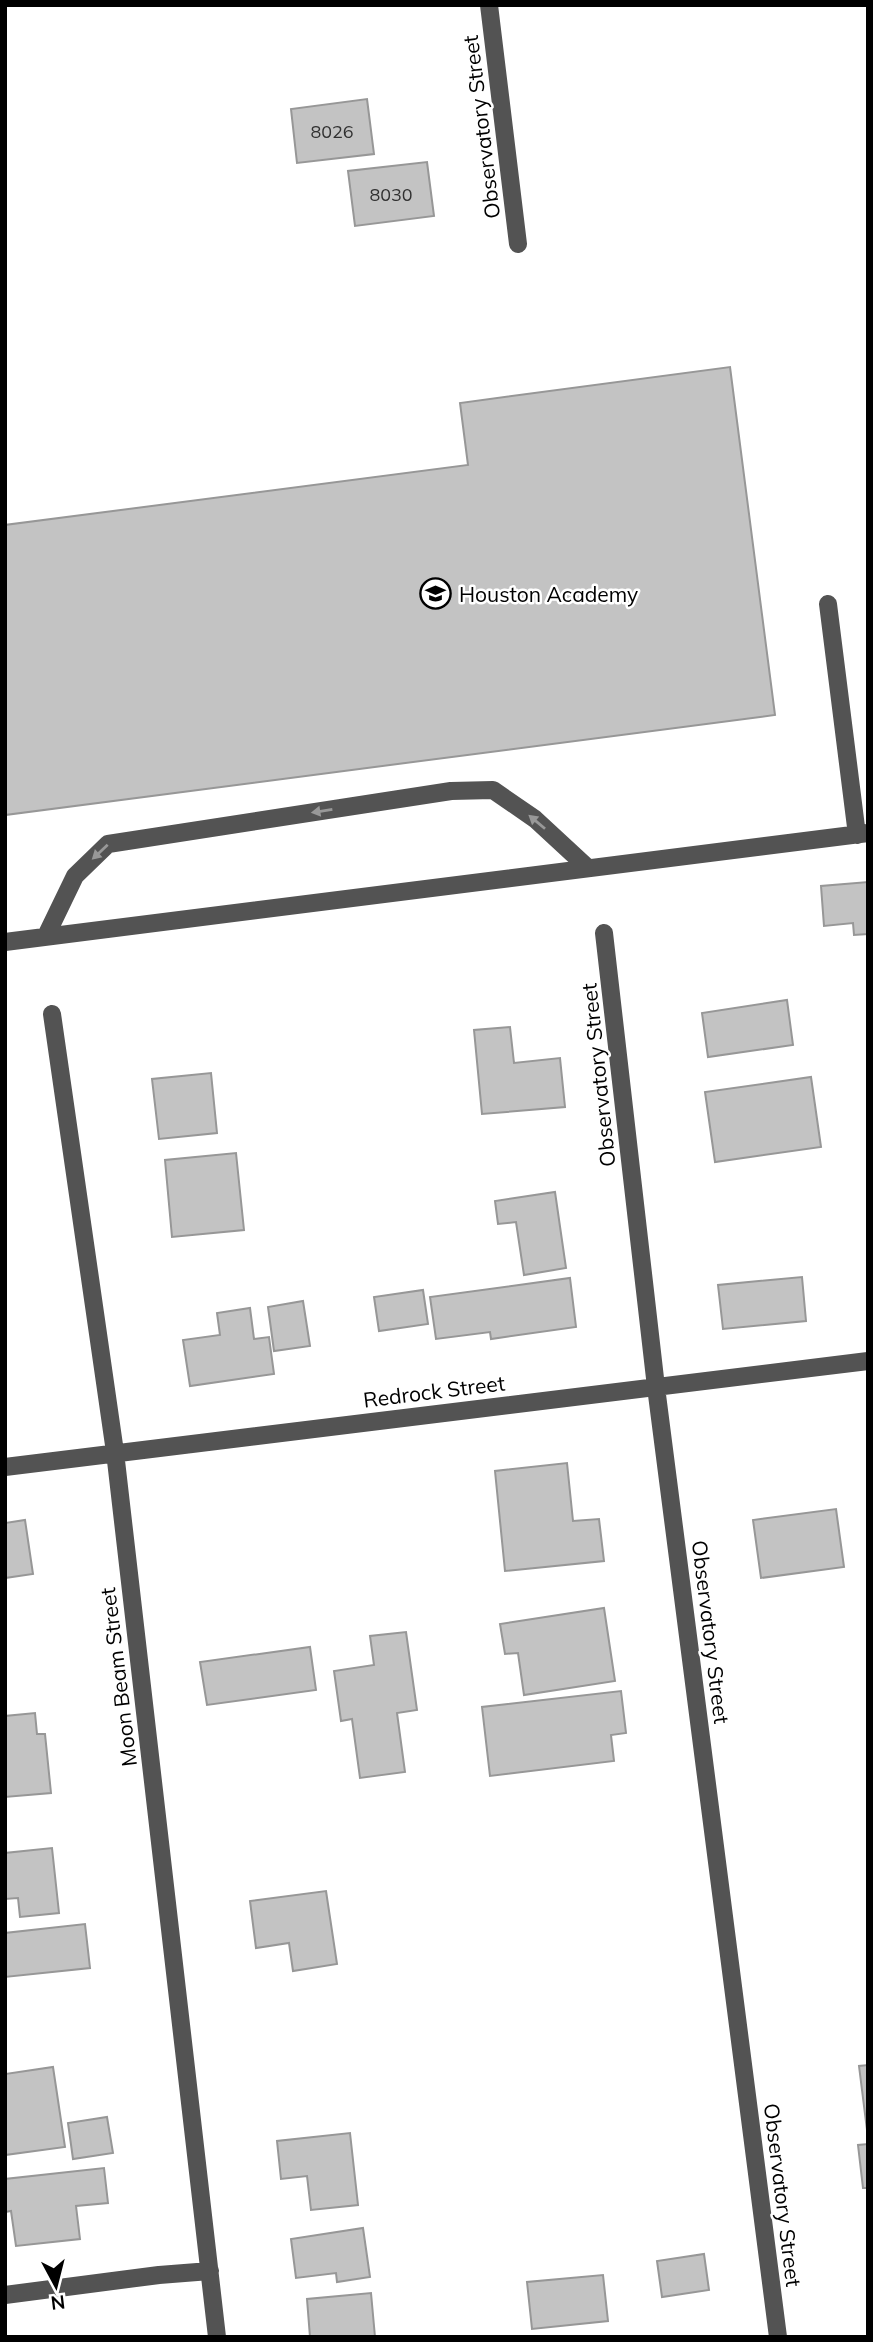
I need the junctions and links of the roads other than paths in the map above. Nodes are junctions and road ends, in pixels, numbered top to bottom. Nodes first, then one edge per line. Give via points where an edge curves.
1 (489, 5) edge
2 (518, 244) dead end
3 (828, 604) dead end
4 (862, 834) edge
5 (588, 868) junction
6 (604, 933) dead end
7 (46, 936) junction
8 (5, 942) edge
9 (52, 1014) dead end
10 (868, 1362) edge
11 (656, 1387) junction
12 (115, 1452) junction
13 (5, 1467) edge
14 (210, 2271) junction
15 (5, 2295) edge
16 (217, 2337) edge
17 (778, 2337) edge

1 - 2 street, Observatory Street
3 - 4 street
4 - 5 street
5 - 7 street
5 -> 7 street via 493,790 452,791 108,844 75,876
6 - 11 street, Observatory Street
7 - 8 street
9 - 12 street, Moon Beam Street
10 - 11 street, Redrock Street
11 - 12 street, Redrock Street
11 - 17 street, Observatory Street
12 - 13 street, Redrock Street
12 - 14 street, Moon Beam Street
14 - 15 street
14 - 16 street, Moon Beam Street

